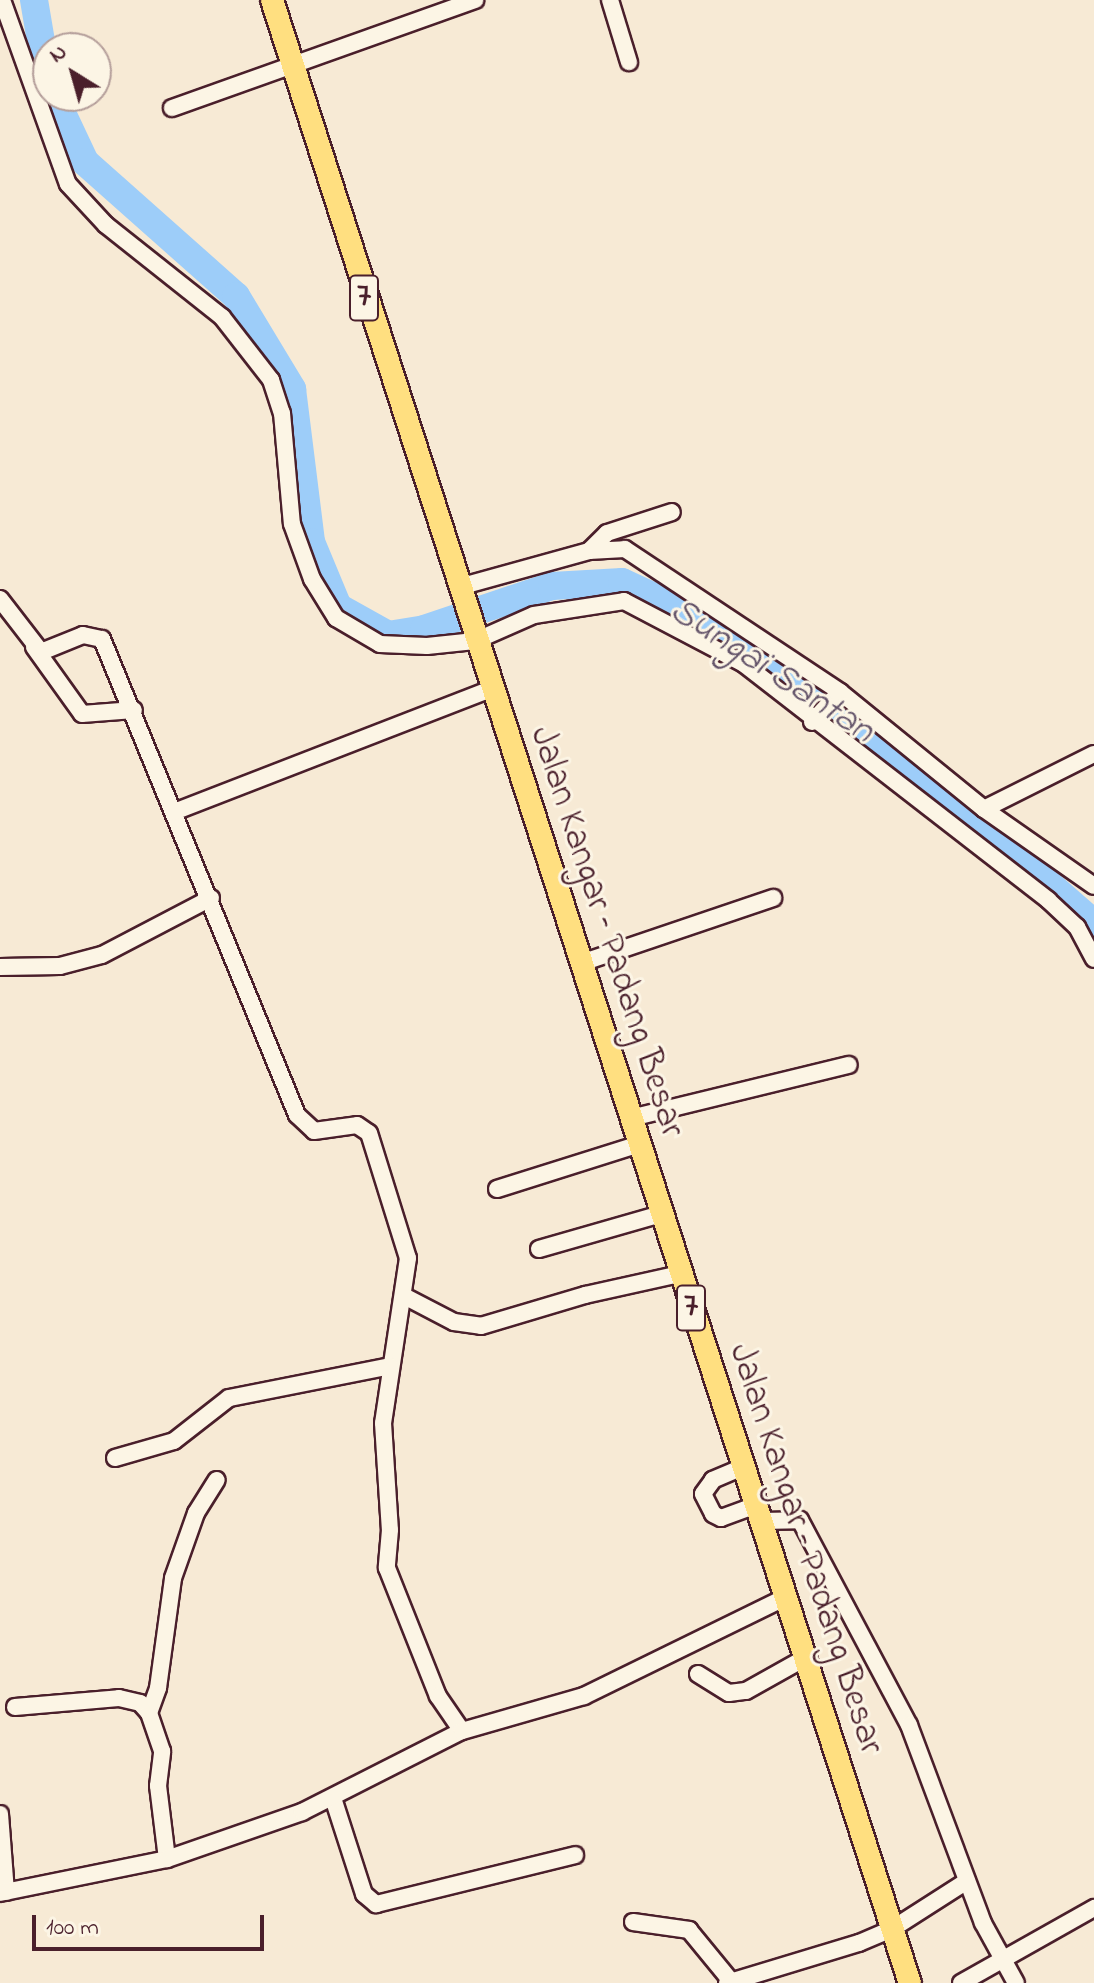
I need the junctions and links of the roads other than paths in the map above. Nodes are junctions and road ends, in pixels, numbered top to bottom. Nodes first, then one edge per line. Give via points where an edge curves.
1 (2, 0) edge
2 (272, 0) edge
3 (475, 0) edge
4 (610, 0) edge
5 (629, 62) dead end
6 (292, 67) junction
7 (172, 108) dead end
8 (672, 512) dead end
9 (589, 551) junction
10 (460, 590) junction
11 (0, 599) edge
12 (474, 637) junction
13 (34, 646) junction
14 (491, 689) junction
15 (837, 695) junction
16 (134, 710) junction
17 (816, 717) junction
18 (1094, 754) edge
19 (984, 809) junction
20 (174, 812) junction
21 (1094, 886) edge
22 (211, 898) junction
23 (773, 898) dead end
24 (1094, 959) edge
25 (581, 963) junction
26 (0, 967) edge
27 (849, 1065) dead end
28 (631, 1118) junction
29 (640, 1144) junction
30 (497, 1189) dead end
31 (661, 1214) junction
32 (539, 1249) dead end
33 (680, 1274) junction
34 (404, 1296) junction
35 (390, 1366) junction
36 (115, 1458) dead end
37 (743, 1467) junction
38 (217, 1480) dead end
39 (758, 1513) junction
40 (786, 1597) junction
41 (805, 1658) junction
42 (698, 1674) dead end
43 (15, 1707) dead end
44 (149, 1713) junction
45 (462, 1731) junction
46 (333, 1798) junction
47 (0, 1814) edge
48 (575, 1855) dead end
49 (167, 1859) junction
50 (967, 1881) junction
51 (3, 1892) edge
52 (1094, 1908) edge
53 (633, 1922) dead end
54 (892, 1929) junction
55 (1000, 1961) junction
56 (729, 1982) edge
57 (910, 1983) edge
58 (961, 1983) edge
59 (1016, 1983) edge

1 - 12 street via 68,184 106,225 222,317 271,380 282,413 292,524 325,606 354,631 380,644 400,647
2 - 6 highway, 7
3 - 6 street
4 - 5 street
6 - 7 street
6 - 10 highway, 7
8 - 9 street via 607,533
9 - 10 street
9 - 15 street via 625,549
10 - 12 highway, 7
11 - 13 street
12 - 14 highway, Jalan Kangar – Padang Besar / 7
12 - 17 street via 534,615 624,601 744,664
13 - 16 street via 82,714
13 - 16 street via 48,652 83,635 102,639
14 - 20 street
14 - 25 highway, Jalan Kangar – Padang Besar / 7
15 - 17 street
15 - 19 street
16 - 20 street
17 - 24 street via 1048,900 1077,927
18 - 19 street
19 - 21 street
20 - 22 street
22 - 26 street via 102,955 60,966
22 - 34 street via 301,1123 314,1131 357,1125 369,1133 408,1258
23 - 25 street
25 - 28 highway, Jalan Kangar – Padang Besar / 7
27 - 28 street
28 - 29 highway, Jalan Kangar – Padang Besar / 7
29 - 30 street
29 - 31 highway, Jalan Kangar – Padang Besar / 7
31 - 32 street
31 - 33 highway, Jalan Kangar – Padang Besar / 7
33 - 34 street via 481,1326 454,1322
33 - 37 highway, Jalan Kangar – Padang Besar / 7
34 - 35 street
35 - 36 street via 229,1398 174,1441
35 - 45 street via 383,1423 387,1571 438,1696
37 - 39 highway, Jalan Kangar – Padang Besar / 7
37 - 39 street via 713,1480 703,1494 721,1518
38 - 44 street via 196,1513 173,1578 158,1688
39 - 40 highway, Jalan Kangar – Padang Besar / 7
39 - 50 street via 800,1520 909,1725
40 - 41 highway, Jalan Kangar – Padang Besar / 7
40 - 45 street via 584,1696
41 - 42 street via 746,1691 729,1693
41 - 54 highway, Jalan Kangar – Padang Besar / 7
43 - 44 street via 119,1698 140,1703
44 - 49 street via 162,1751 158,1786
45 - 46 street
46 - 48 street via 364,1894 376,1904
46 - 49 street
47 - 51 street
49 - 51 street
50 - 54 street
50 - 55 street
52 - 55 street
53 - 56 street via 689,1930
54 - 56 street
54 - 57 highway, Jalan Kangar – Padang Besar / 7
55 - 58 street
55 - 59 street

